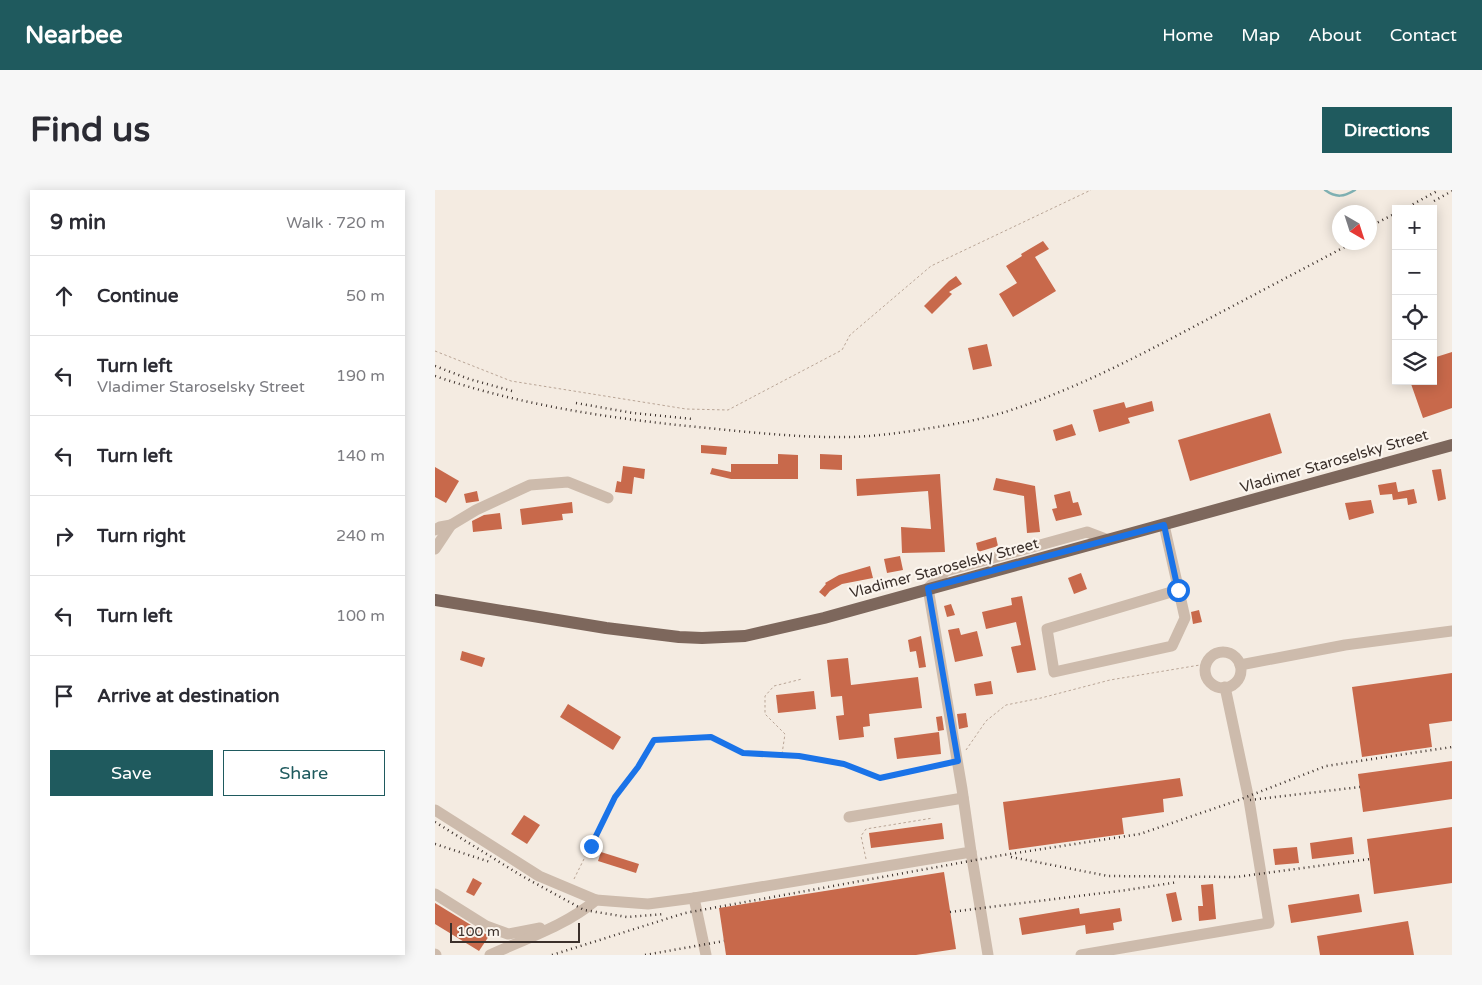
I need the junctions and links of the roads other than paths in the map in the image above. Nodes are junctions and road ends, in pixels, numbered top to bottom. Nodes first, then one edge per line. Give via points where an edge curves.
1 (1452, 445) edge
2 (608, 498) dead end
3 (451, 525) junction
4 (1164, 525) junction
5 (435, 530) edge
6 (1108, 540) junction
7 (1047, 543) junction
8 (435, 549) edge
9 (1023, 550) junction
10 (1038, 559) junction
11 (928, 588) junction
12 (1178, 590) junction
13 (435, 600) edge
14 (1452, 631) edge
15 (1240, 665) junction
16 (1225, 687) junction
17 (963, 798) junction
18 (435, 810) edge
19 (849, 817) dead end
20 (971, 852) junction
21 (435, 894) edge
22 (695, 898) junction
23 (596, 900) junction
24 (568, 919) junction
25 (491, 955) edge
26 (705, 955) edge
27 (988, 955) edge
28 (1081, 955) edge

1 - 4 main road, Vladimer Staroselsky Street
2 - 3 lane via 568,482 530,485
3 - 5 lane
3 - 8 lane
4 - 6 main road, Vladimer Staroselsky Street
4 - 12 lane
6 - 7 lane via 1087,532
6 - 10 main road, Vladimer Staroselsky Street
7 - 9 lane
7 - 10 lane
9 - 10 lane
9 - 11 lane via 946,570
10 - 11 main road, Vladimer Staroselsky Street
11 - 13 main road, Vladimer Staroselsky Street via 824,618 745,636 702,638 633,632
11 - 17 lane
12 - 12 lane via 1047,629 1054,672 1172,646 1185,618
14 - 15 lane via 1345,645
15 - 16 lane via 1237,680
15 - 16 lane via 1234,656 1223,652 1213,655 1206,664 1207,678 1212,684
16 - 28 lane via 1248,796 1269,923
17 - 19 lane
17 - 20 lane
18 - 23 lane via 539,876
20 - 22 lane
20 - 27 lane
21 - 24 lane via 486,926 508,934
22 - 23 lane via 648,904
22 - 26 lane
23 - 24 lane
24 - 25 lane

